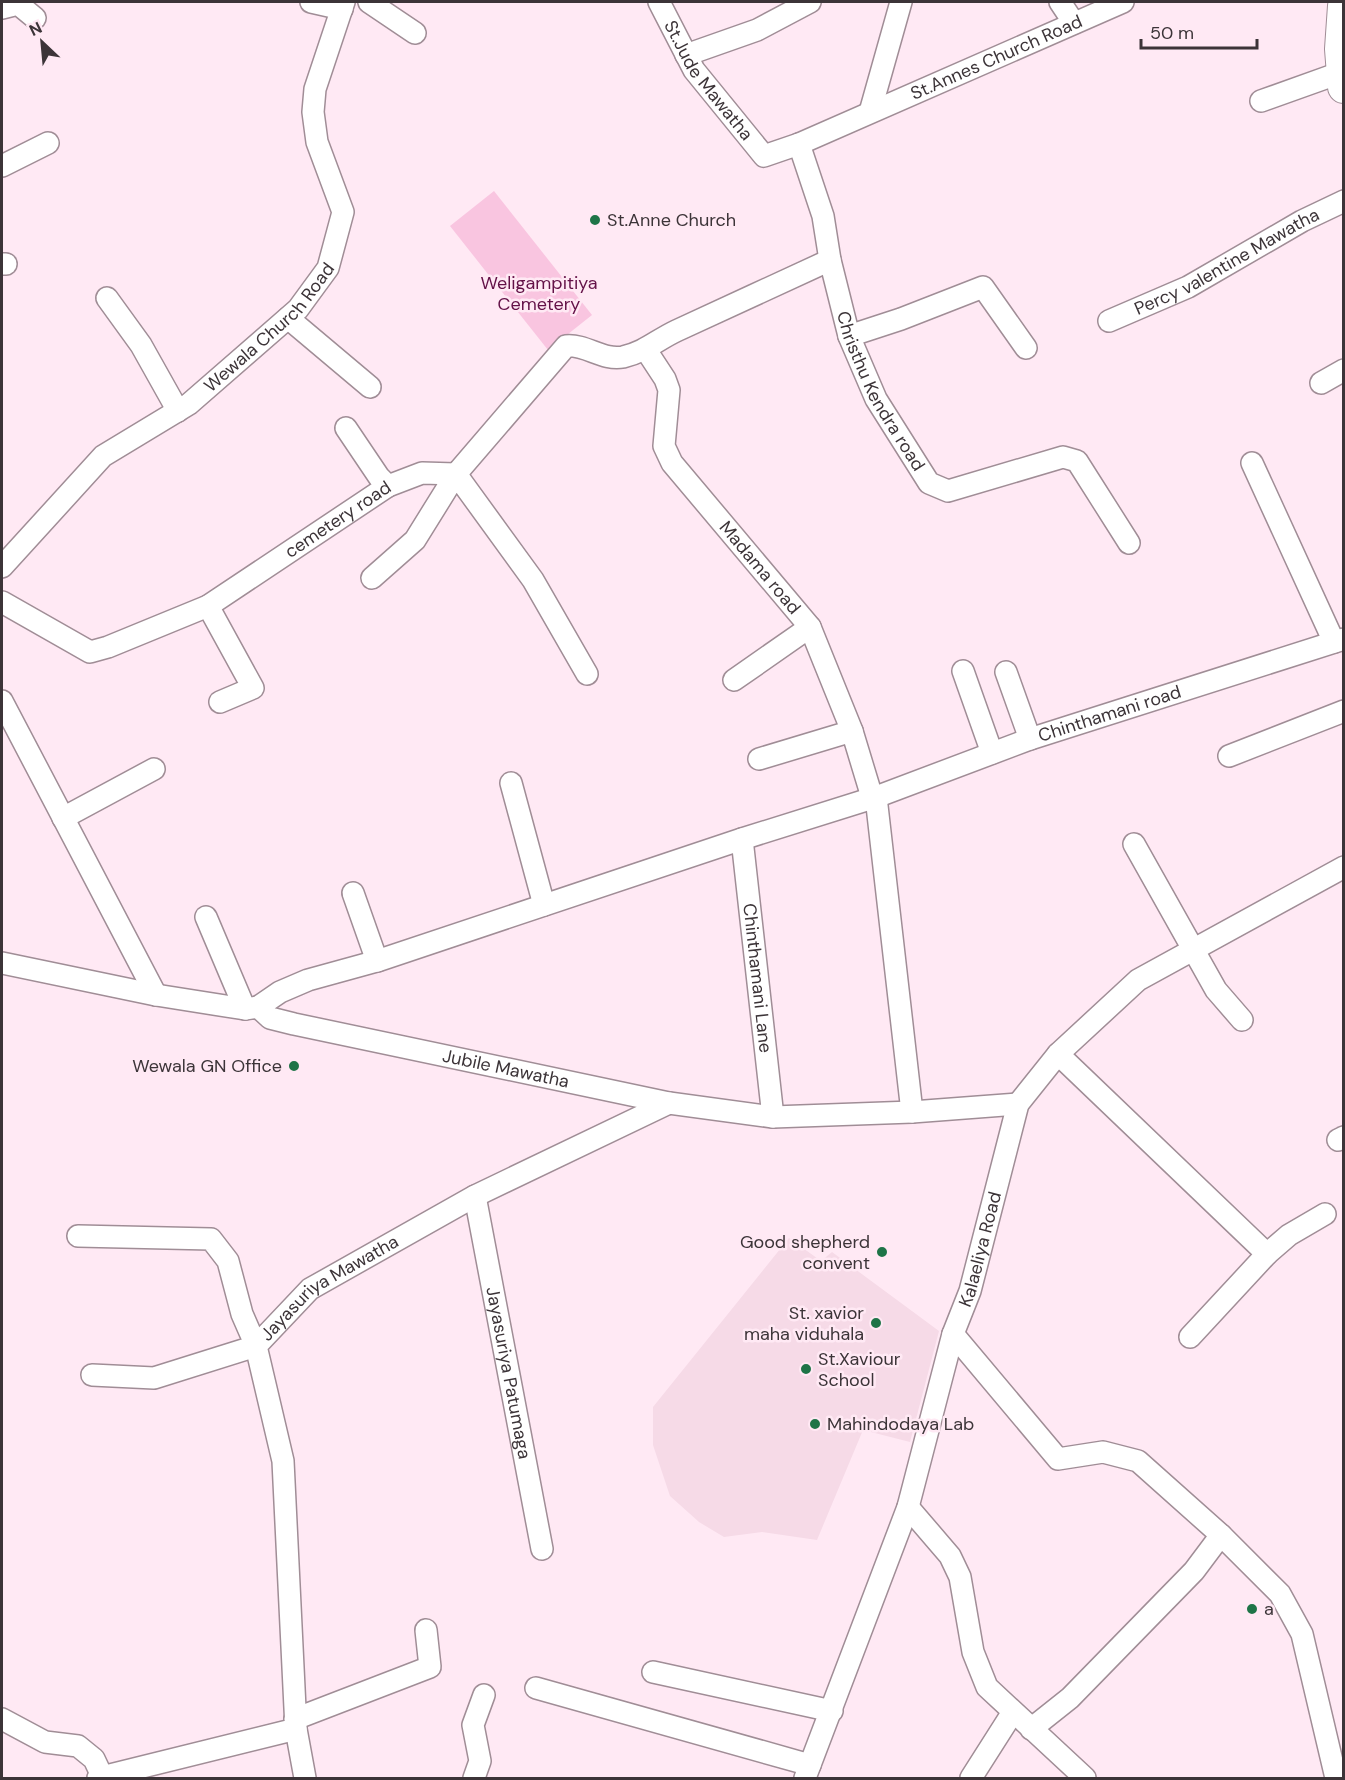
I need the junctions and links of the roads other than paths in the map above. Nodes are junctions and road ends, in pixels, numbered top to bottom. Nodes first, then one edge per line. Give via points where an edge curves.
1 (311, 2) edge
2 (369, 2) edge
3 (658, 2) edge
4 (810, 2) edge
5 (901, 2) edge
6 (1060, 2) edge
7 (1112, 4) edge
8 (343, 5) edge
9 (1344, 6) edge
10 (2, 8) edge
11 (35, 18) dead end
12 (1074, 23) junction
13 (416, 33) dead end
14 (686, 55) junction
15 (1343, 81) edge
16 (1261, 101) dead end
17 (870, 112) junction
18 (48, 143) dead end
19 (799, 144) junction
20 (764, 156) joint
21 (2, 166) edge
22 (1344, 201) edge
23 (830, 260) junction
24 (107, 298) dead end
25 (288, 318) junction
26 (1109, 321) dead end
27 (849, 336) junction
28 (1026, 348) dead end
29 (646, 350) junction
30 (1344, 370) edge
31 (1321, 383) dead end
32 (370, 387) dead end
33 (178, 411) junction
34 (346, 428) dead end
35 (1252, 463) dead end
36 (456, 474) junction
37 (388, 486) junction
38 (1130, 543) dead end
39 (2, 567) edge
40 (372, 578) dead end
41 (2, 602) edge
42 (208, 606) junction
43 (810, 627) junction
44 (1339, 640) edge
45 (963, 671) dead end
46 (1006, 672) dead end
47 (587, 674) dead end
48 (734, 680) dead end
49 (2, 701) edge
50 (220, 702) dead end
51 (1344, 711) edge
52 (852, 731) junction
53 (1030, 740) junction
54 (992, 753) junction
55 (1229, 756) dead end
56 (759, 759) dead end
57 (154, 769) dead end
58 (511, 783) dead end
59 (874, 797) junction
60 (63, 818) junction
61 (742, 839) junction
62 (1134, 844) dead end
63 (1344, 867) edge
64 (353, 893) dead end
65 (544, 905) junction
66 (206, 917) dead end
67 (1193, 949) junction
68 (377, 961) junction
69 (2, 963) edge
70 (156, 994) junction
71 (251, 1008) junction
72 (1242, 1020) dead end
73 (1058, 1054) junction
74 (669, 1103) junction
75 (1018, 1104) junction
76 (912, 1112) junction
77 (773, 1117) junction
78 (475, 1196) junction
79 (1325, 1214) dead end
80 (78, 1236) dead end
81 (1267, 1254) junction
82 (953, 1334) junction
83 (1190, 1337) dead end
84 (256, 1346) junction
85 (92, 1375) dead end
86 (908, 1507) junction
87 (1221, 1535) junction
88 (542, 1549) dead end
89 (426, 1630) dead end
90 (653, 1672) dead end
91 (536, 1689) dead end
92 (484, 1695) dead end
93 (832, 1711) junction
94 (1013, 1712) junction
95 (2, 1719) edge
96 (296, 1724) junction
97 (1031, 1729) junction
98 (808, 1772) edge
99 (1076, 1775) edge
100 (100, 1777) edge
101 (305, 1779) edge
102 (474, 1779) edge
103 (971, 1779) edge
104 (1336, 1779) edge

1 - 8 street
2 - 13 street
3 - 14 street, St.Jude Mawatha
4 - 14 street via 757,30
5 - 17 street
6 - 12 street
7 - 12 street, St.Annes Church Road
8 - 25 street, Wewala Church Road via 315,89 313,112 317,142 343,212 328,268
9 - 15 highway
10 - 11 street via 18,4
12 - 17 street, St.Annes Church Road
14 - 20 street, St.Jude Mawatha
15 - 16 street via 1331,76
17 - 19 street, St.Annes Church Road
18 - 21 street
19 - 20 street, St.Annes Church Road
19 - 23 street via 823,216
22 - 26 street, Percy valentine Mawatha via 1188,287
23 - 27 street, Christhu Kendra road
23 - 29 street via 673,332
24 - 33 street via 141,345
25 - 32 street
25 - 33 street, Wewala Church Road
27 - 28 street via 983,287
27 - 38 street, Christhu Kendra road via 876,399 929,483 948,491 1063,457 1077,461
29 - 36 street via 608,357 576,345 566,346
29 - 43 street, Madama road via 669,390 664,446 672,463
30 - 31 street
33 - 39 street, Wewala Church Road via 103,456
34 - 37 street
35 - 44 street
36 - 37 street, cemetery road via 422,473
36 - 40 street via 415,540
36 - 47 street via 533,580
37 - 42 street, cemetery road
41 - 42 street, cemetery road via 90,652
42 - 50 street via 252,688
43 - 48 street
43 - 52 street, Madama road
44 - 53 street, Chinthamani road
45 - 54 street
46 - 53 street
49 - 60 street
51 - 55 street
52 - 56 street
52 - 59 street, Madama road
53 - 54 street, Chinthamani road
54 - 59 street, Chinthamani road
57 - 60 street
58 - 65 street
59 - 61 street, Chinthamani road
59 - 76 street, Madama road
60 - 70 street
61 - 65 street, Chinthamani road
61 - 77 street, Chinthamani Lane
62 - 67 street
63 - 67 street, Kalaeliya Road
64 - 68 street
65 - 68 street, Chinthamani road
66 - 71 street
67 - 72 street via 1216,990
67 - 73 street, Kalaeliya Road via 1138,980
68 - 71 street, Chinthamani road via 308,980
69 - 70 street, Jubile Mawatha
70 - 71 street, Jubile Mawatha
71 - 74 street, Jubile Mawatha via 294,1024
73 - 75 street, Kalaeliya Road
73 - 81 street
74 - 77 street, Jubile Mawatha
74 - 78 street, Jayasuriya Mawatha
75 - 76 street, Jubile Mawatha
75 - 82 street, Kalaeliya Road via 970,1291
76 - 77 street, Jubile Mawatha
78 - 84 street, Jayasuriya Mawatha via 310,1289
78 - 88 street, Jayasuriya Patumaga
79 - 81 street via 1289,1235
80 - 84 street via 212,1239 228,1261 242,1314
81 - 83 street
82 - 86 street, Kalaeliya Road
82 - 87 street via 1058,1459 1103,1452 1138,1461
84 - 85 street via 154,1378
84 - 96 street, Jayasuriya Mawatha via 283,1461
86 - 93 street, Kalaeliya Road
86 - 94 street via 950,1556 960,1577 973,1652 987,1687
87 - 97 street via 1194,1571 1070,1698
87 - 104 street via 1280,1594 1302,1634
89 - 96 street via 430,1667
90 - 93 street
91 - 98 street
92 - 102 street via 473,1725 480,1761
93 - 98 street, Kalaeliya Road
94 - 97 street
94 - 103 street
95 - 100 street via 45,1742 78,1746 94,1759
96 - 100 street
96 - 101 street, Jayasuriya Mawatha
97 - 99 street

